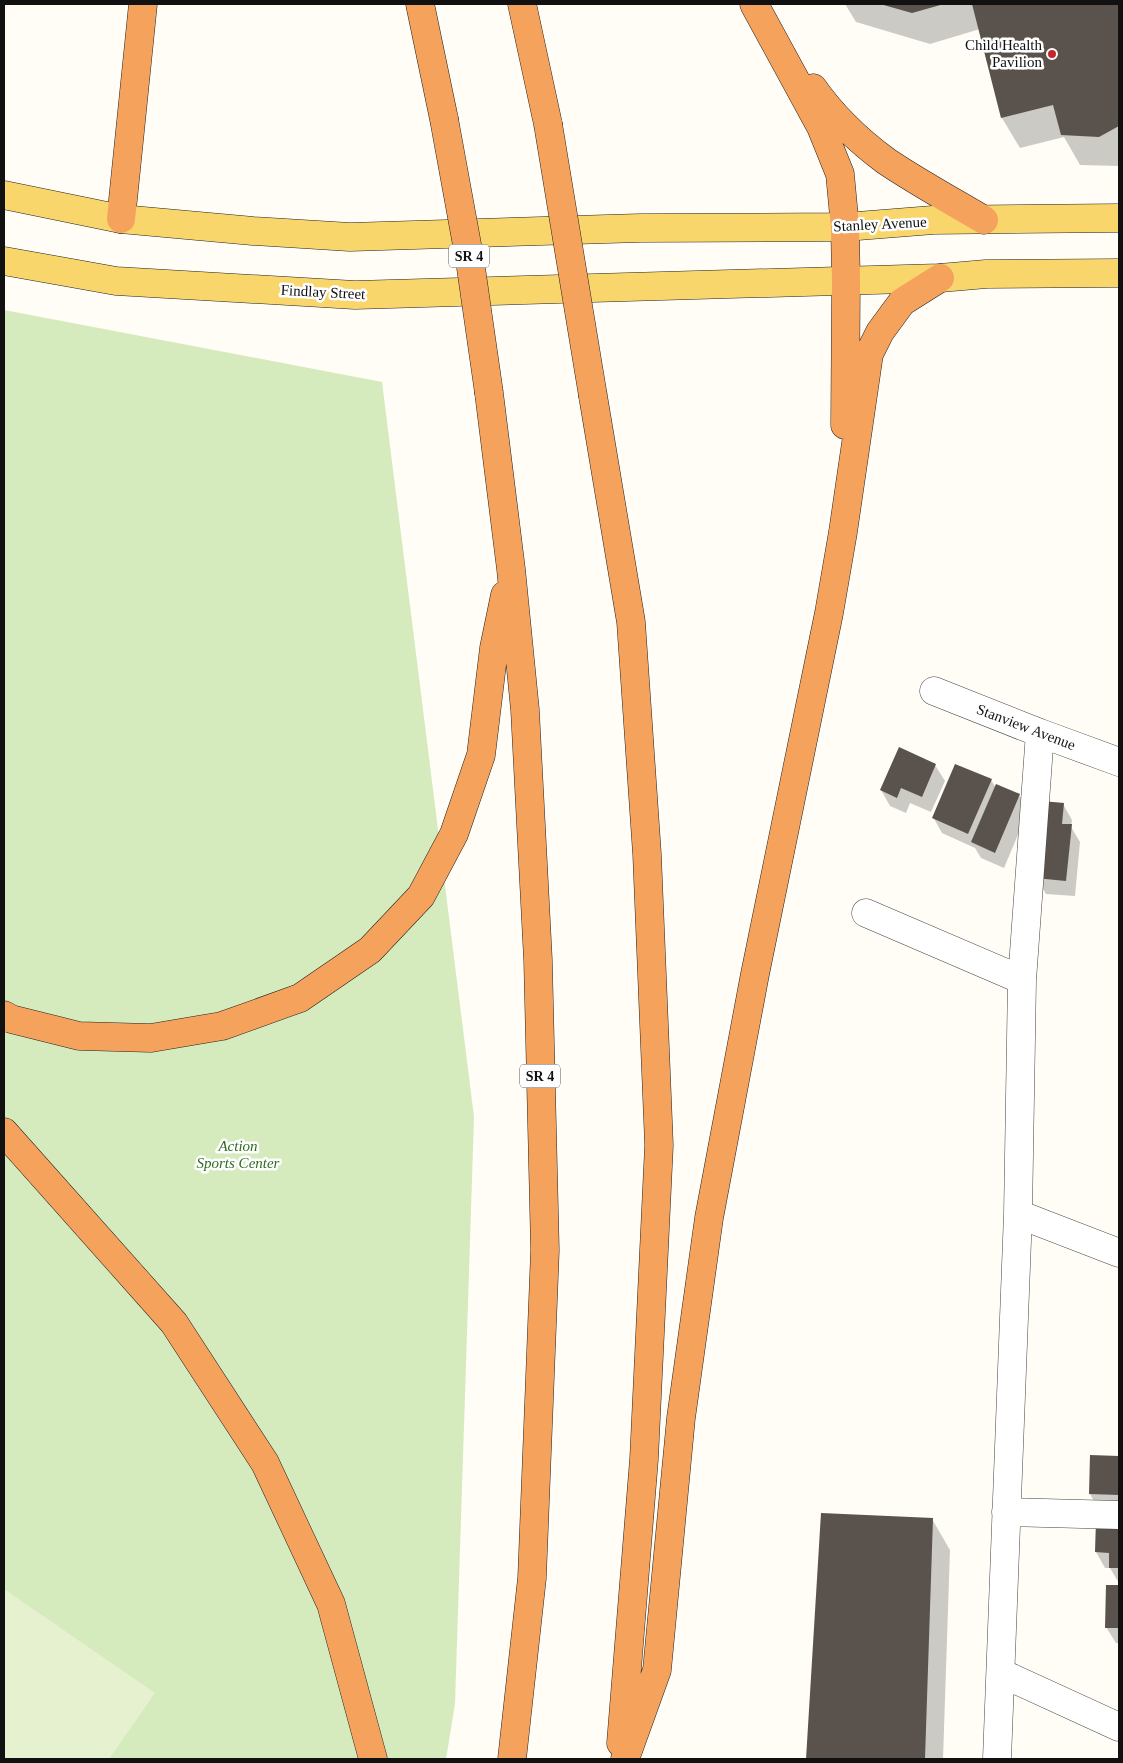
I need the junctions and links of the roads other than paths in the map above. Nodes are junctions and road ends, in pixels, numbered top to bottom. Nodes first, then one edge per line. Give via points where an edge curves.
1 (143, 4) edge
2 (420, 4) edge
3 (522, 4) edge
4 (756, 8) edge
5 (4, 195) edge
6 (1119, 218) edge
7 (121, 219) junction
8 (984, 220) junction
9 (845, 227) junction
10 (4, 261) edge
11 (1119, 273) edge
12 (940, 278) junction
13 (846, 281) junction
14 (843, 532) junction
15 (511, 569) junction
16 (934, 691) dead end
17 (1040, 733) junction
18 (1119, 762) edge
19 (866, 913) dead end
20 (1022, 980) junction
21 (4, 1015) edge
22 (4, 1132) edge
23 (1018, 1214) junction
24 (1119, 1253) edge
25 (1006, 1512) junction
26 (1119, 1515) edge
27 (1001, 1673) junction
28 (1119, 1727) edge
29 (373, 1759) edge
30 (512, 1759) edge
31 (620, 1759) edge
32 (626, 1759) edge
33 (996, 1759) edge

1 - 7 highway
2 - 15 highway, SR 4, bridge via 470,261
3 - 31 highway, bridge via 548,124 631,622 647,854 659,1145 644,1459
4 - 8 highway via 821,100 852,132 886,160
4 - 9 highway via 821,127 837,166
5 - 7 main road
6 - 8 main road, Stanley Avenue
7 - 9 main road, Stanley Avenue via 350,237 640,228
8 - 9 main road, Stanley Avenue via 933,220
9 - 13 highway
10 - 13 main road, Findlay Street via 116,281 355,294
11 - 12 main road via 986,274
12 - 13 main road
12 - 14 highway via 902,302 880,332 870,354
13 - 14 highway
14 - 32 highway via 709,1218 681,1418 657,1670
15 - 21 highway via 494,648 481,754 454,834 421,896 370,950 300,998 222,1026 151,1038 79,1036
15 - 30 highway, SR 4 via 525,710 538,960 545,1250 532,1578
16 - 17 street, Stanview Avenue
17 - 18 street, Stanview Avenue
17 - 20 street
19 - 20 street
20 - 23 street
22 - 29 highway via 174,1322 265,1463 331,1604
23 - 24 street
23 - 25 street
25 - 26 street
25 - 27 street
27 - 28 street
27 - 33 street

